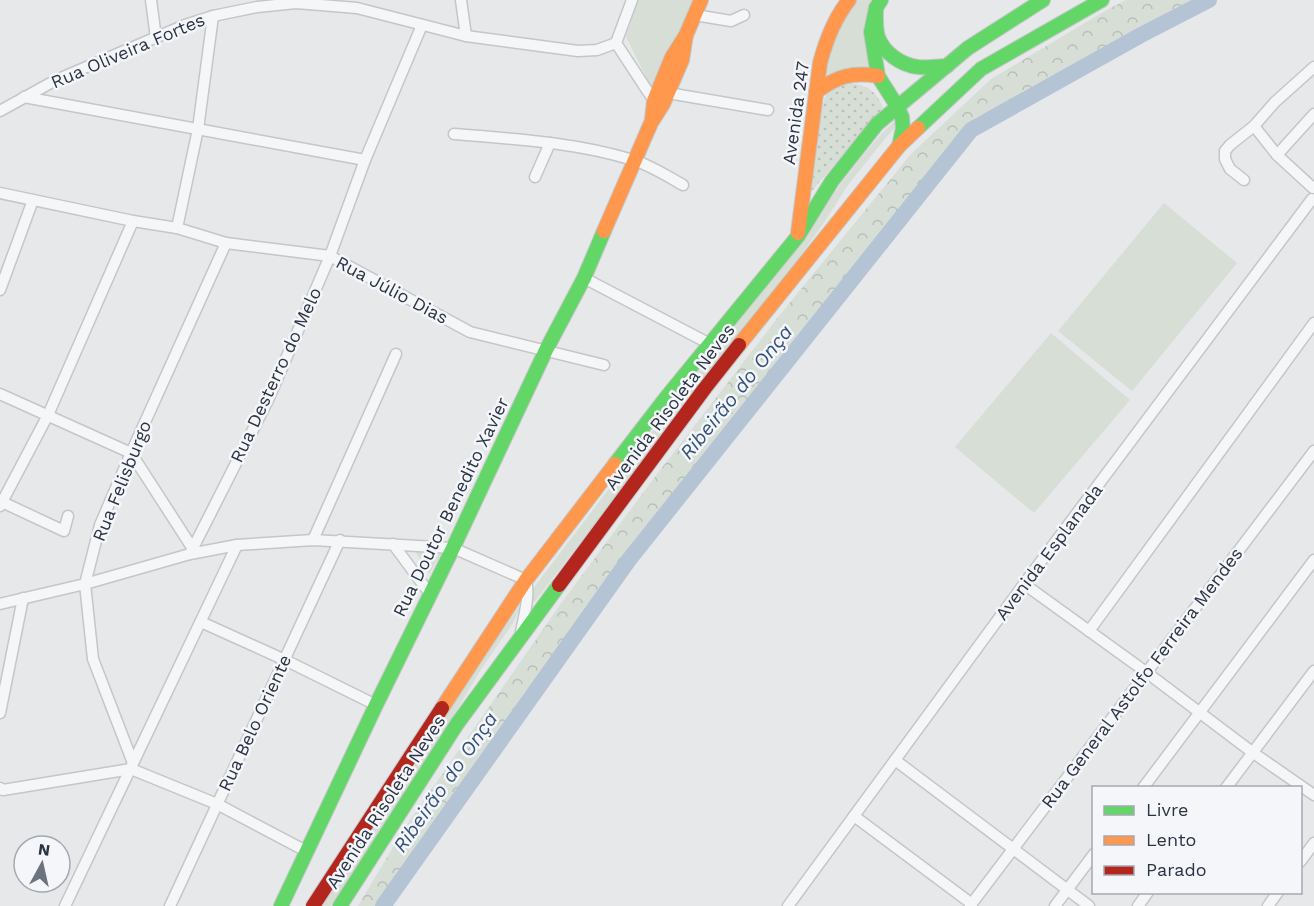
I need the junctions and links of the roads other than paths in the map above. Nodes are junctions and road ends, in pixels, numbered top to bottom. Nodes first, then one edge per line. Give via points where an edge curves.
1 (151, 0) edge
2 (461, 0) edge
3 (632, 0) edge
4 (701, 0) edge
5 (849, 0) edge
6 (1043, 0) edge
7 (1102, 0) edge
8 (257, 4) edge
9 (356, 4) edge
10 (878, 4) edge
11 (695, 15) junction
12 (744, 15) dead end
13 (213, 16) junction
14 (422, 26) junction
15 (466, 36) junction
16 (156, 38) junction
17 (616, 43) junction
18 (947, 66) junction
19 (1314, 67) edge
20 (878, 76) junction
21 (816, 92) junction
22 (24, 97) junction
23 (662, 99) junction
24 (897, 106) junction
25 (768, 110) dead end
26 (0, 111) edge
27 (1314, 114) edge
28 (1254, 126) junction
29 (198, 129) junction
30 (454, 134) dead end
31 (550, 143) junction
32 (899, 146) junction
33 (1277, 155) junction
34 (365, 160) junction
35 (636, 161) junction
36 (535, 177) dead end
37 (1244, 180) dead end
38 (682, 185) dead end
39 (1313, 191) edge
40 (0, 193) edge
41 (33, 200) junction
42 (1314, 213) edge
43 (133, 221) junction
44 (177, 228) junction
45 (798, 236) junction
46 (226, 243) junction
47 (330, 256) junction
48 (584, 278) junction
49 (0, 290) edge
50 (1314, 323) edge
51 (710, 344) junction
52 (546, 350) junction
53 (396, 354) dead end
54 (604, 364) dead end
55 (0, 394) edge
56 (48, 415) junction
57 (1314, 451) edge
58 (131, 453) junction
59 (1, 504) edge
60 (68, 516) dead end
61 (313, 540) junction
62 (340, 540) junction
63 (393, 544) junction
64 (237, 545) junction
65 (453, 548) junction
66 (192, 551) junction
67 (1314, 560) edge
68 (526, 579) junction
69 (86, 584) junction
70 (1024, 584) junction
71 (430, 594) junction
72 (23, 598) junction
73 (0, 604) edge
74 (201, 622) junction
75 (1089, 631) junction
76 (519, 640) junction
77 (285, 660) junction
78 (1314, 671) edge
79 (1146, 672) junction
80 (376, 705) junction
81 (0, 712) edge
82 (1199, 713) junction
83 (1252, 752) junction
84 (895, 760) junction
85 (132, 766) junction
86 (1144, 786) edge
87 (1227, 786) edge
88 (1301, 786) edge
89 (1, 791) edge
90 (218, 804) junction
91 (854, 816) junction
92 (1314, 843) edge
93 (1013, 849) junction
94 (306, 851) junction
95 (1092, 857) edge
96 (1302, 859) edge
97 (1067, 890) junction
98 (971, 905) edge
99 (65, 906) edge
100 (170, 906) edge
101 (281, 906) edge
102 (313, 906) edge
103 (340, 906) edge
104 (788, 906) edge
105 (1055, 906) edge
106 (1089, 906) edge

1 - 16 street
2 - 15 street
3 - 17 street
4 - 11 main road, Rua Doutor Benedito Xavier
5 - 21 main road, Avenida 247 via 828,37
6 - 18 main road, Avenida Risoleta Neves
7 - 32 main road, Avenida Risoleta Neves via 981,69
8 - 9 street, Rua Oliveira Fortes
8 - 13 street, Rua Oliveira Fortes
9 - 14 street, Rua Oliveira Fortes
10 - 18 main road via 877,30 891,56 916,67
10 - 20 main road via 871,32
11 - 12 street via 731,21
11 - 23 main road, Rua Doutor Benedito Xavier via 686,35 682,60
13 - 16 street, Rua Oliveira Fortes
13 - 29 street
14 - 15 street, Rua Oliveira Fortes
14 - 34 street, Rua Desterro do Melo
15 - 17 street, Rua Oliveira Fortes via 578,51
16 - 22 street, Rua Oliveira Fortes
17 - 23 street
18 - 24 main road, Avenida Risoleta Neves
19 - 28 street
20 - 21 main road via 844,75
20 - 24 main road
21 - 45 main road, Avenida 247
22 - 26 street, Rua Oliveira Fortes
22 - 29 street
23 - 25 street
23 - 35 main road, Rua Doutor Benedito Xavier
24 - 32 main road via 903,128
24 - 45 main road, Avenida Risoleta Neves via 877,124 832,181
27 - 33 street
28 - 33 street
28 - 37 street via 1225,151 1230,169
29 - 34 street
29 - 44 street
30 - 31 street
31 - 35 street
31 - 36 street
32 - 76 main road, Avenida Risoleta Neves via 705,388
33 - 39 street
34 - 47 street, Rua Desterro do Melo
35 - 38 street
35 - 48 main road, Rua Doutor Benedito Xavier
39 - 42 street
39 - 70 street, Avenida Esplanada
40 - 41 street, Rua Júlio Dias
41 - 43 street, Rua Júlio Dias
41 - 49 street
43 - 44 street, Rua Júlio Dias
43 - 56 street
44 - 46 street, Rua Júlio Dias
45 - 51 main road, Avenida Risoleta Neves
46 - 47 street, Rua Júlio Dias
46 - 58 street, Rua Felisburgo
47 - 52 street, Rua Júlio Dias via 470,332
47 - 66 street, Rua Desterro do Melo via 269,398
48 - 51 street
48 - 52 main road, Rua Doutor Benedito Xavier
50 - 75 street
51 - 68 main road, Avenida Risoleta Neves
52 - 54 street, Rua Júlio Dias
52 - 65 main road, Rua Doutor Benedito Xavier
53 - 61 street
55 - 56 street
56 - 58 street
56 - 59 street
57 - 79 street, Rua General Astolfo Ferreira Mendes
58 - 66 street
58 - 69 street, Rua Felisburgo via 100,525
59 - 60 street via 64,531
61 - 62 street
61 - 64 street
62 - 63 street
62 - 77 street, Rua Belo Oriente
63 - 65 street
63 - 71 street
64 - 66 street
64 - 74 street
65 - 68 street
65 - 71 main road, Rua Doutor Benedito Xavier
66 - 69 street
67 - 82 street
68 - 76 street via 527,599
68 - 102 main road, Avenida Risoleta Neves
69 - 72 street
69 - 85 street, Rua Felisburgo via 93,659
70 - 75 street
70 - 84 street, Avenida Esplanada
71 - 80 main road, Rua Doutor Benedito Xavier
72 - 73 street
72 - 81 street
74 - 77 street
74 - 85 street
75 - 79 street
76 - 103 main road, Avenida Risoleta Neves via 457,724
77 - 80 street
77 - 90 street, Rua Belo Oriente
78 - 83 street
79 - 82 street
79 - 93 street, Rua General Astolfo Ferreira Mendes
80 - 94 main road, Rua Doutor Benedito Xavier
82 - 83 street
82 - 86 street
83 - 87 street
83 - 88 street
84 - 91 street, Avenida Esplanada
84 - 93 street
85 - 89 street
85 - 90 street
85 - 99 street
90 - 94 street
90 - 100 street, Rua Belo Oriente
91 - 98 street
91 - 104 street, Avenida Esplanada
92 - 96 street
93 - 97 street
93 - 98 street, Rua General Astolfo Ferreira Mendes
94 - 101 main road, Rua Doutor Benedito Xavier
95 - 97 street
97 - 105 street
97 - 106 street

